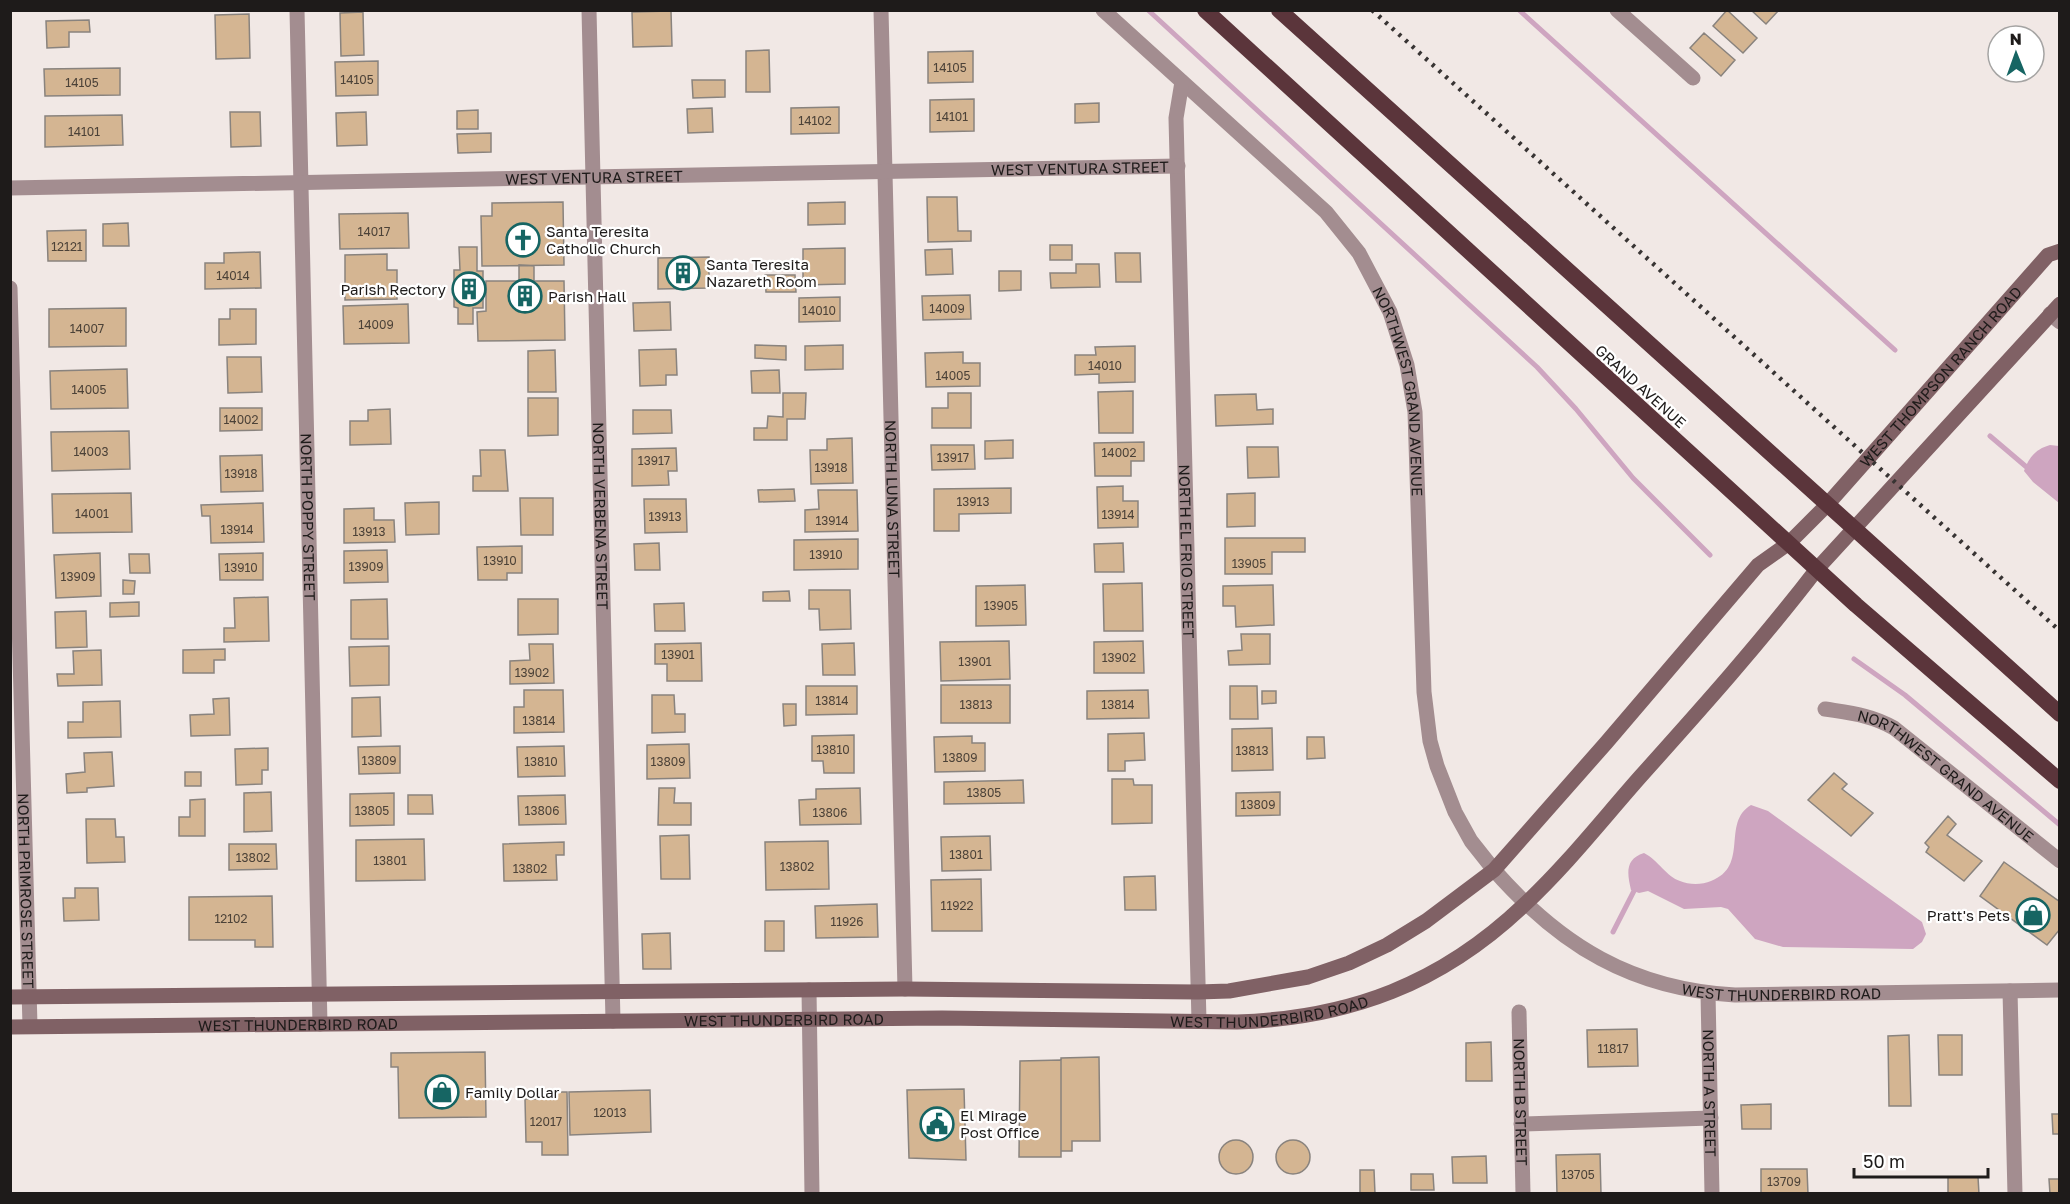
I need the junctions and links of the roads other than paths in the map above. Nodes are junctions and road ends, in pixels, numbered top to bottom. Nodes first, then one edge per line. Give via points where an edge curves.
1 (297, 10) edge
2 (589, 10) edge
3 (882, 10) edge
4 (1103, 10) edge
5 (1205, 10) edge
6 (1279, 10) edge
7 (1617, 10) edge
8 (1693, 78) dead end
9 (1182, 82) junction
10 (1178, 166) junction
11 (885, 171) junction
12 (594, 177) junction
13 (301, 183) junction
14 (10, 188) edge
15 (2060, 251) edge
16 (10, 288) edge
17 (2056, 313) edge
18 (1826, 506) junction
19 (1854, 528) junction
20 (1789, 543) junction
21 (1817, 569) junction
22 (1824, 710) dead end
23 (2060, 714) edge
24 (2060, 781) edge
25 (2060, 861) edge
26 (1494, 870) junction
27 (1526, 904) junction
28 (905, 989) junction
29 (810, 990) junction
30 (2060, 990) edge
31 (2010, 991) junction
32 (612, 992) junction
33 (1198, 992) junction
34 (1708, 993) junction
35 (320, 994) junction
36 (10, 997) edge
37 (29, 997) junction
38 (1519, 1012) dead end
39 (810, 1019) junction
40 (613, 1021) junction
41 (1199, 1021) junction
42 (320, 1024) junction
43 (30, 1026) junction
44 (10, 1027) edge
45 (1711, 1119) junction
46 (1521, 1124) junction
47 (812, 1194) edge
48 (1523, 1194) edge
49 (1712, 1194) edge
50 (2015, 1194) edge

1 - 13 street, NORTH POPPY STREET
2 - 12 street, NORTH VERBENA STREET
3 - 11 street, NORTH LUNA STREET
4 - 9 street, NORTHWEST GRAND AVENUE
5 - 20 highway, GRAND AVENUE
6 - 18 highway
7 - 8 street
9 - 10 street, NORTH EL FRIO STREET via 1176,105
9 - 26 street, NORTHWEST GRAND AVENUE via 1341,228 1390,312 1407,365 1415,412 1424,693 1430,741 1455,812
10 - 11 street, WEST VENTURA STREET
10 - 33 street, NORTH EL FRIO STREET
11 - 12 street, WEST VENTURA STREET
11 - 28 street, NORTH LUNA STREET
12 - 13 street, WEST VENTURA STREET
12 - 32 street, NORTH VERBENA STREET
13 - 14 street, WEST VENTURA STREET
13 - 35 street, NORTH POPPY STREET
15 - 18 main road, WEST THOMPSON RANCH ROAD via 2048,255
16 - 37 street, NORTH PRIMROSE STREET
17 - 19 main road
18 - 19 highway
18 - 20 main road, WEST THUNDERBIRD ROAD
19 - 21 main road, WEST THUNDERBIRD ROAD
19 - 23 highway
20 - 21 highway, GRAND AVENUE
20 - 26 main road, WEST THUNDERBIRD ROAD via 1758,565
21 - 24 highway, GRAND AVENUE
21 - 27 main road, WEST THUNDERBIRD ROAD via 1711,697
22 - 25 street, NORTHWEST GRAND AVENUE via 1880,719
26 - 27 street, WEST THUNDERBIRD ROAD
26 - 33 main road, WEST THUNDERBIRD ROAD via 1426,921 1349,963 1264,986
27 - 34 street, WEST THUNDERBIRD ROAD via 1556,932 1600,960 1657,982
27 - 41 main road, WEST THUNDERBIRD ROAD via 1450,963 1350,1008 1278,1020
28 - 29 main road, WEST THUNDERBIRD ROAD
28 - 33 main road, WEST THUNDERBIRD ROAD
29 - 32 main road, WEST THUNDERBIRD ROAD
29 - 39 street
30 - 31 street, WEST THUNDERBIRD ROAD
31 - 34 street, WEST THUNDERBIRD ROAD
31 - 50 street
32 - 35 main road, WEST THUNDERBIRD ROAD
32 - 40 street, NORTH VERBENA STREET
33 - 41 street, NORTH EL FRIO STREET
34 - 45 street, NORTH A STREET
35 - 37 main road, WEST THUNDERBIRD ROAD
35 - 42 street, NORTH POPPY STREET
36 - 37 main road, WEST THUNDERBIRD ROAD
37 - 43 street, NORTH PRIMROSE STREET
38 - 46 street, NORTH B STREET
39 - 40 main road, WEST THUNDERBIRD ROAD
39 - 41 main road, WEST THUNDERBIRD ROAD
39 - 47 street
40 - 42 main road, WEST THUNDERBIRD ROAD
42 - 43 main road, WEST THUNDERBIRD ROAD
43 - 44 main road, WEST THUNDERBIRD ROAD
45 - 46 street
45 - 49 street, NORTH A STREET
46 - 48 street, NORTH B STREET

